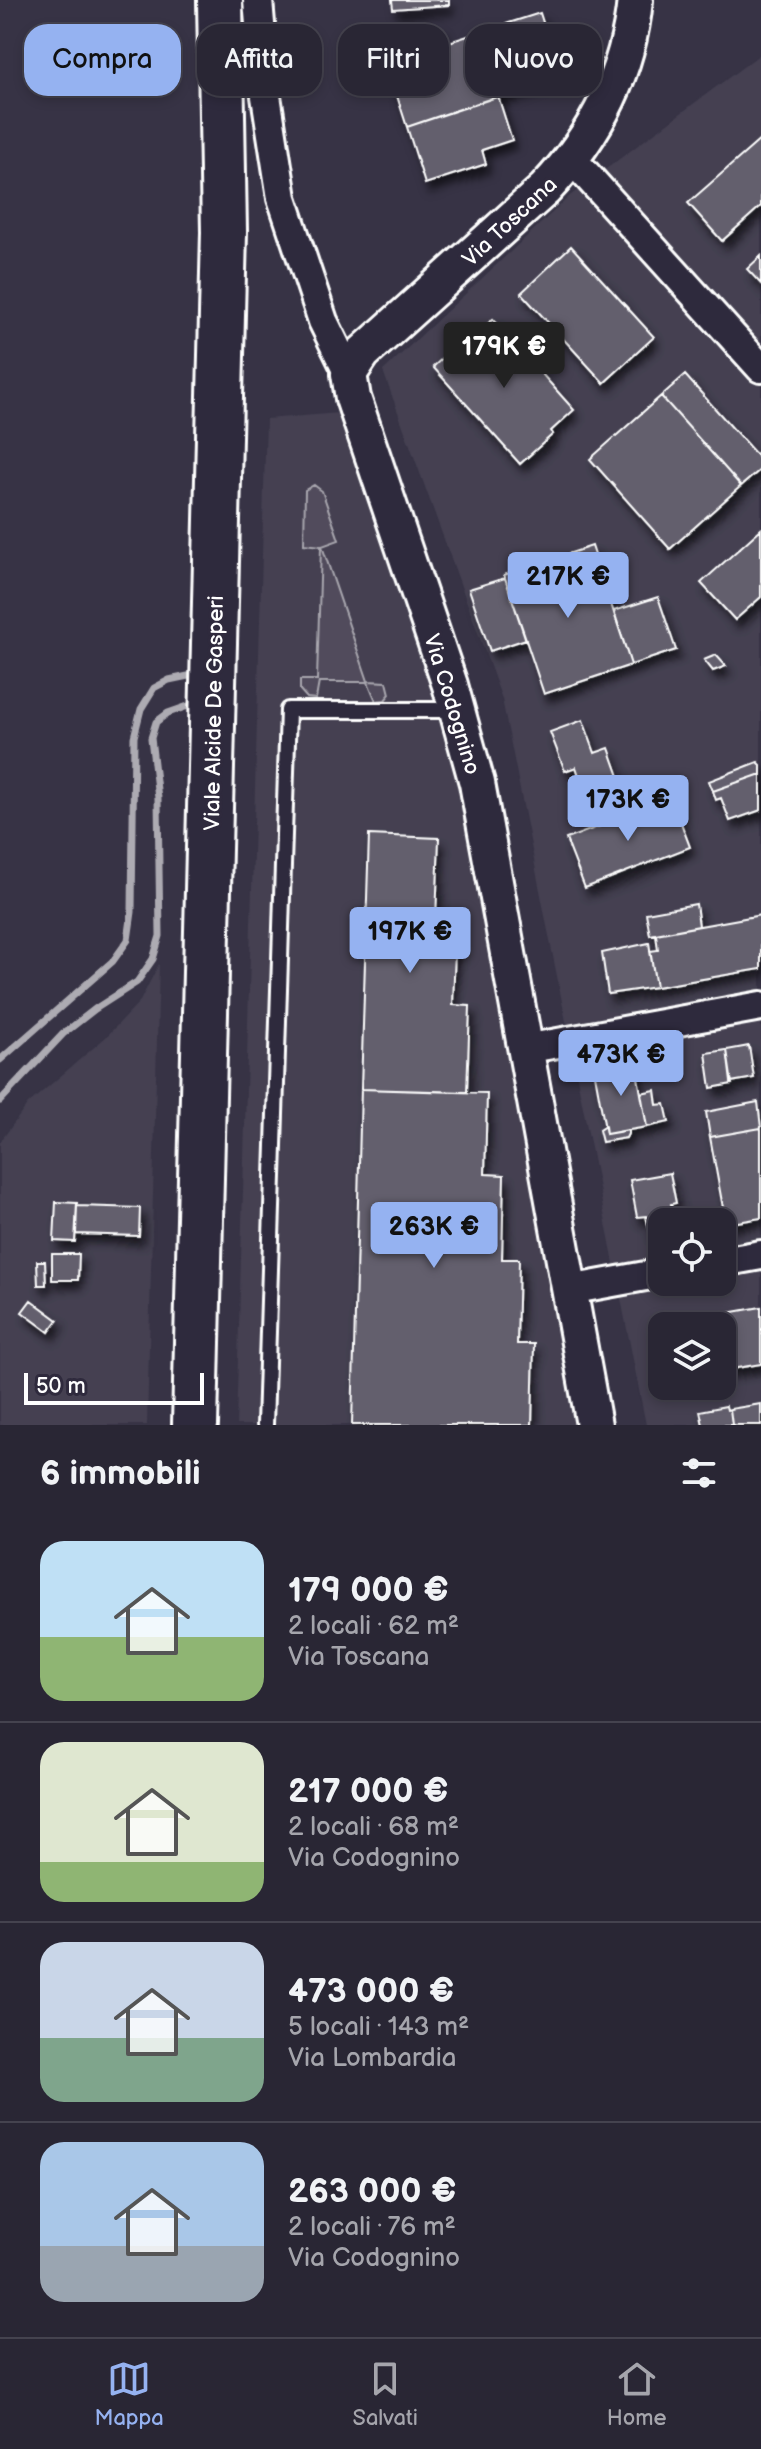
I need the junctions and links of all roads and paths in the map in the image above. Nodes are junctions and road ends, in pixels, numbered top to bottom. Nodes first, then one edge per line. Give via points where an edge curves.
1 (220, 0) edge
2 (258, 0) edge
3 (639, 9) edge
4 (570, 162) junction
5 (761, 368) edge
6 (349, 374) junction
7 (458, 710) junction
8 (761, 1006) edge
9 (525, 1049) junction
10 (761, 1255) edge
11 (736, 1259) edge
12 (648, 1276) edge
13 (569, 1290) junction
14 (195, 1425) edge
15 (265, 1425) edge
16 (594, 1425) edge

1 - 14 main road, Viale Alcide De Gasperi via 224,232
2 - 6 street, Via Codognino via 282,198 323,321
3 - 4 street via 603,111
4 - 5 street, Via Toscana
4 - 6 street, Via Toscana via 363,353
6 - 7 street, Via Codognino
7 - 9 street, Via Codognino via 477,783
7 - 15 lane via 288,710
8 - 9 street
9 - 13 street, Via Codognino
10 - 11 street
12 - 13 street
13 - 16 street, Via Codognino

